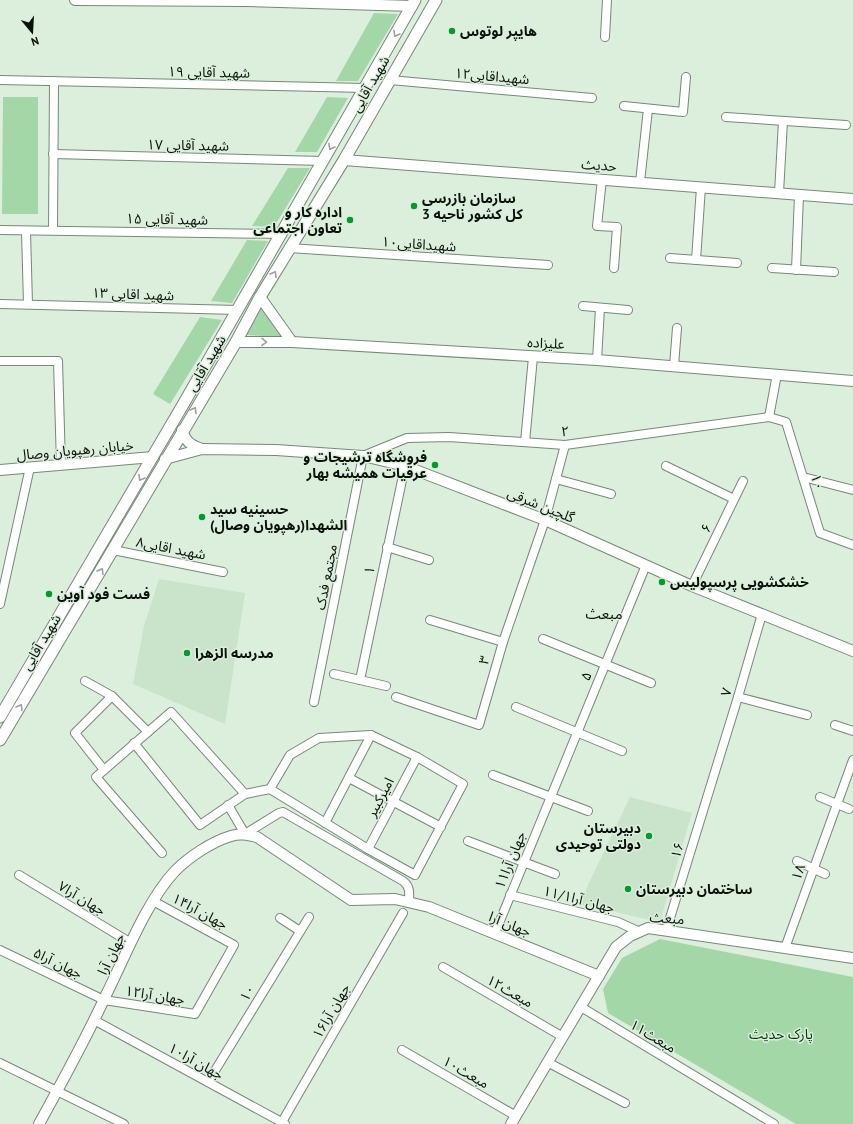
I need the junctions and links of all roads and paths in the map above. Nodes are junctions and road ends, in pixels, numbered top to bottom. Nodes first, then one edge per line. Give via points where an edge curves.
1 (75, 0) edge
2 (436, 0) edge
3 (607, 0) edge
4 (246, 1) edge
5 (413, 3) edge
6 (605, 36) dead end
7 (686, 78) dead end
8 (0, 80) edge
9 (390, 80) junction
10 (54, 81) junction
11 (365, 88) junction
12 (592, 98) dead end
13 (624, 106) dead end
14 (648, 109) junction
15 (726, 118) dead end
16 (783, 121) junction
17 (846, 125) dead end
18 (53, 154) junction
19 (344, 160) junction
20 (323, 161) junction
21 (602, 179) junction
22 (640, 182) junction
23 (701, 187) junction
24 (778, 193) junction
25 (799, 195) junction
26 (853, 199) edge
27 (0, 230) edge
28 (53, 230) junction
29 (26, 231) junction
30 (282, 234) junction
31 (289, 248) junction
32 (670, 258) dead end
33 (696, 260) junction
34 (737, 263) dead end
35 (548, 265) dead end
36 (614, 268) dead end
37 (772, 268) dead end
38 (796, 270) junction
39 (834, 272) dead end
40 (260, 297) junction
41 (0, 304) edge
42 (28, 304) junction
43 (583, 306) dead end
44 (600, 308) junction
45 (238, 310) junction
46 (628, 310) dead end
47 (677, 328) dead end
48 (236, 342) junction
49 (292, 342) junction
50 (533, 357) junction
51 (597, 360) junction
52 (0, 361) edge
53 (674, 366) junction
54 (777, 374) junction
55 (853, 380) edge
56 (769, 417) junction
57 (182, 430) junction
58 (525, 442) junction
59 (565, 445) junction
60 (202, 449) junction
61 (363, 456) junction
62 (153, 457) junction
63 (165, 459) junction
64 (61, 465) junction
65 (405, 466) junction
66 (666, 466) dead end
67 (30, 467) junction
68 (0, 470) edge
69 (803, 477) junction
70 (556, 479) junction
71 (743, 481) dead end
72 (853, 490) edge
73 (611, 494) dead end
74 (734, 499) junction
75 (545, 520) junction
76 (853, 545) edge
77 (387, 547) junction
78 (113, 550) junction
79 (429, 560) dead end
80 (646, 565) junction
81 (224, 572) dead end
82 (692, 586) junction
83 (0, 604) edge
84 (762, 614) junction
85 (430, 620) dead end
86 (543, 639) dead end
87 (503, 642) junction
88 (853, 652) edge
89 (36, 657) junction
90 (47, 662) junction
91 (605, 664) junction
92 (334, 674) dead end
93 (360, 680) junction
94 (85, 681) dead end
95 (651, 683) dead end
96 (386, 686) dead end
97 (112, 696) junction
98 (738, 697) junction
99 (396, 698) dead end
100 (314, 702) dead end
101 (516, 707) dead end
102 (807, 715) dead end
103 (0, 717) edge
104 (835, 725) dead end
105 (853, 731) edge
106 (148, 732) junction
107 (577, 732) junction
108 (371, 735) junction
109 (0, 740) edge
110 (134, 743) junction
111 (622, 750) dead end
112 (417, 757) junction
113 (853, 760) edge
114 (104, 770) junction
115 (493, 775) dead end
116 (714, 777) joint
117 (349, 778) junction
118 (270, 789) junction
119 (245, 794) junction
120 (820, 796) dead end
121 (550, 797) junction
122 (392, 801) junction
123 (837, 804) junction
124 (228, 805) junction
125 (849, 810) dead end
126 (588, 811) dead end
127 (326, 823) junction
128 (441, 827) junction
129 (245, 834) junction
130 (468, 841) dead end
131 (368, 849) junction
132 (162, 853) dead end
133 (797, 860) dead end
134 (523, 862) junction
135 (813, 868) junction
136 (555, 874) dead end
137 (825, 874) dead end
138 (19, 875) dead end
139 (510, 895) junction
140 (153, 901) junction
141 (409, 902) junction
142 (402, 913) dead end
143 (309, 917) dead end
144 (280, 918) dead end
145 (300, 931) junction
146 (666, 931) junction
147 (640, 932) junction
148 (495, 933) junction
149 (131, 943) junction
150 (234, 945) joint
151 (784, 948) junction
152 (0, 950) edge
153 (853, 958) edge
154 (443, 967) dead end
155 (599, 976) junction
156 (104, 1000) junction
157 (581, 1007) junction
158 (94, 1020) junction
159 (563, 1037) junction
160 (402, 1050) dead end
161 (549, 1063) junction
162 (0, 1064) edge
163 (208, 1082) junction
164 (58, 1090) junction
165 (625, 1103) dead end
166 (514, 1120) edge
167 (284, 1123) edge
168 (39, 1124) edge
169 (124, 1124) edge
170 (774, 1124) edge

1 - 4 street
2 - 9 main road, شهید آقایی
3 - 6 street
4 - 5 street
5 -> 11 main road, شهید آقایی
7 - 14 street via 683,112
8 - 10 street, شهید آقایی ۱۹
9 - 12 street, شهیداقایی۱۲
9 - 19 main road, شهید آقایی
10 - 11 street, شهید آقایی ۱۹
10 - 18 street
11 -> 20 main road, شهید آقایی
13 - 14 street
14 - 22 street
15 - 16 street
16 - 17 street
16 - 24 street
18 - 20 street, شهید آقایی ۱۷
18 - 28 street
19 - 21 street, حدیث
19 - 31 main road, شهید آقایی
20 - 30 main road, شهید آقایی
21 - 22 street, حدیث
21 - 36 street via 597,226 617,227
22 - 23 street, حدیث
23 - 24 street, حدیث
23 - 33 street
24 - 25 street, حدیث
25 - 26 street, حدیث
25 - 38 street
27 - 29 street, شهید آقایی ۱۵
28 - 29 street, شهید آقایی ۱۵
28 - 30 street, شهید آقایی ۱۵
29 - 42 street
30 - 45 main road, شهید آقایی
31 - 35 street, شهیداقایی۱۰
40 -> 31 main road, شهید آقایی
32 - 33 street
33 - 34 street
37 - 38 street
38 - 39 street
40 - 48 main road, شهید آقایی
40 - 49 street
41 - 42 street, شهید اقایی ۱۳
42 - 45 street, شهید اقایی ۱۳
43 - 44 street
44 - 46 street
44 - 51 street
45 - 62 main road, شهید آقایی
47 - 53 street
48 -> 49 street, علیزاده
57 -> 48 main road, شهید آقایی
49 - 50 street, علیزاده
50 - 51 street, علیزاده
50 - 58 street
51 - 53 street, علیزاده
52 - 64 street via 58,361
53 - 54 street, علیزاده
54 - 55 street, علیزاده
54 - 56 street
56 - 59 street, ۲
56 - 69 street, ۱۰ via 786,422
57 - 60 street via 186,441
57 - 63 main road, شهید آقایی
58 - 59 street, ۲
58 - 61 street, ۲ via 449,436 408,438
59 - 70 street, ۳
60 - 61 street, گلچین شرقی via 276,450
60 - 63 street
61 - 65 street, گلچین شرقی
61 - 100 street, مجتمع فدک
62 - 64 street, خیابان رهپویان وصال
62 -> 89 main road, شهید آقایی
63 - 78 main road, شهید آقایی
64 - 67 street, خیابان رهپویان وصال
65 - 75 street, گلچین شرقی
65 - 77 street, ۱
66 - 74 street
67 - 68 street, خیابان رهپویان وصال
67 - 83 street
69 - 72 street
69 - 76 street, ۱۰ via 820,533
70 - 73 street
70 - 75 street, ۳
71 - 74 street, ۶
74 - 82 street, ۶
75 - 80 street, گلچین شرقی
75 - 87 street, ۳
77 - 79 street
77 - 93 street, ۱
78 - 81 street, شهید اقایی۸
90 -> 78 main road, شهید آقایی
80 - 82 street, گلچین شرقی
80 - 91 street, ۵
82 - 84 street, گلچین شرقی
84 - 88 street, گلچین شرقی
84 - 98 street, ۷
85 - 87 street
86 - 91 street
87 - 99 street, ۳ via 479,726
89 - 90 main road
89 - 103 main road, شهید آقایی
109 -> 90 main road, شهید آقایی
91 - 95 street
91 - 107 street, ۵
92 - 93 street
93 - 96 street
94 - 97 street
97 - 106 street
97 - 114 street via 75,732
98 - 102 street
98 - 116 street, ۷
101 - 107 street
104 - 105 street
106 - 110 street
106 - 119 street via 171,712
107 - 111 street
107 - 121 street, ۵
108 - 112 street
108 - 117 street
108 - 118 street via 319,738 290,755
110 - 114 street
110 - 124 street via 200,825
112 - 122 street, امیرکبیر
112 - 128 street via 463,784
113 - 123 street, ۱۸
114 - 132 street via 96,777
115 - 121 street
116 - 146 street, ۱۶
117 - 122 street
117 - 127 street
118 - 119 street
118 - 127 street
119 - 124 street
120 - 123 street
121 - 126 street
121 - 134 street, جهان آرا۱۱
122 - 128 street
122 - 131 street, امیرکبیر
123 - 125 street
123 - 135 street, ۱۸
124 - 129 street
127 - 131 street
128 - 131 street via 415,875
129 - 140 street, جهان آرا via 231,835 189,859 174,872
129 - 141 street, جهان آرا via 257,837 351,900 395,899
129 - 141 street, جهان آرا via 283,812 403,881 410,890
130 - 134 street
133 - 135 street
134 - 136 street
134 - 139 street, جهان آرا۱۱
135 - 137 street
135 - 151 street, ۱۸
138 - 149 street, جهان آرا۷
139 - 147 street, جهان آرا۱۱/۱ via 618,922
139 - 148 street, جهان آرا۱۱
140 - 149 street, جهان آرا
140 - 150 street, جهان آرا۱۴
141 - 148 street, جهان آرا via 429,907
142 - 167 street, جهان آرا۱۶
143 - 145 street, ۱۰
144 - 145 street
145 - 163 street, ۱۰
146 - 147 street, مبعث via 648,928
146 - 151 street, مبعث
147 - 155 street, مبعث via 616,947
148 - 155 street, جهان آرا
149 - 156 street, جهان آرا
150 - 156 street, جهان آرا۱۲ via 195,1014
151 - 153 street, مبعث
152 - 156 street, جهان آرا۵
154 - 159 street, مبعث۱۲
155 - 157 street, مبعث
156 - 158 street, جهان آرا
157 - 159 street, مبعث
157 - 170 street, مبعث۱۱
158 - 163 street, جهان آرا۱۰
158 - 164 street, جهان آرا
159 - 161 street, مبعث
160 - 166 street, مبعث۱۰
161 - 165 street
161 - 166 street, مبعث
162 - 164 street
163 - 167 street, جهان آرا۱۰
164 - 168 street, جهان آرا
164 - 169 street

